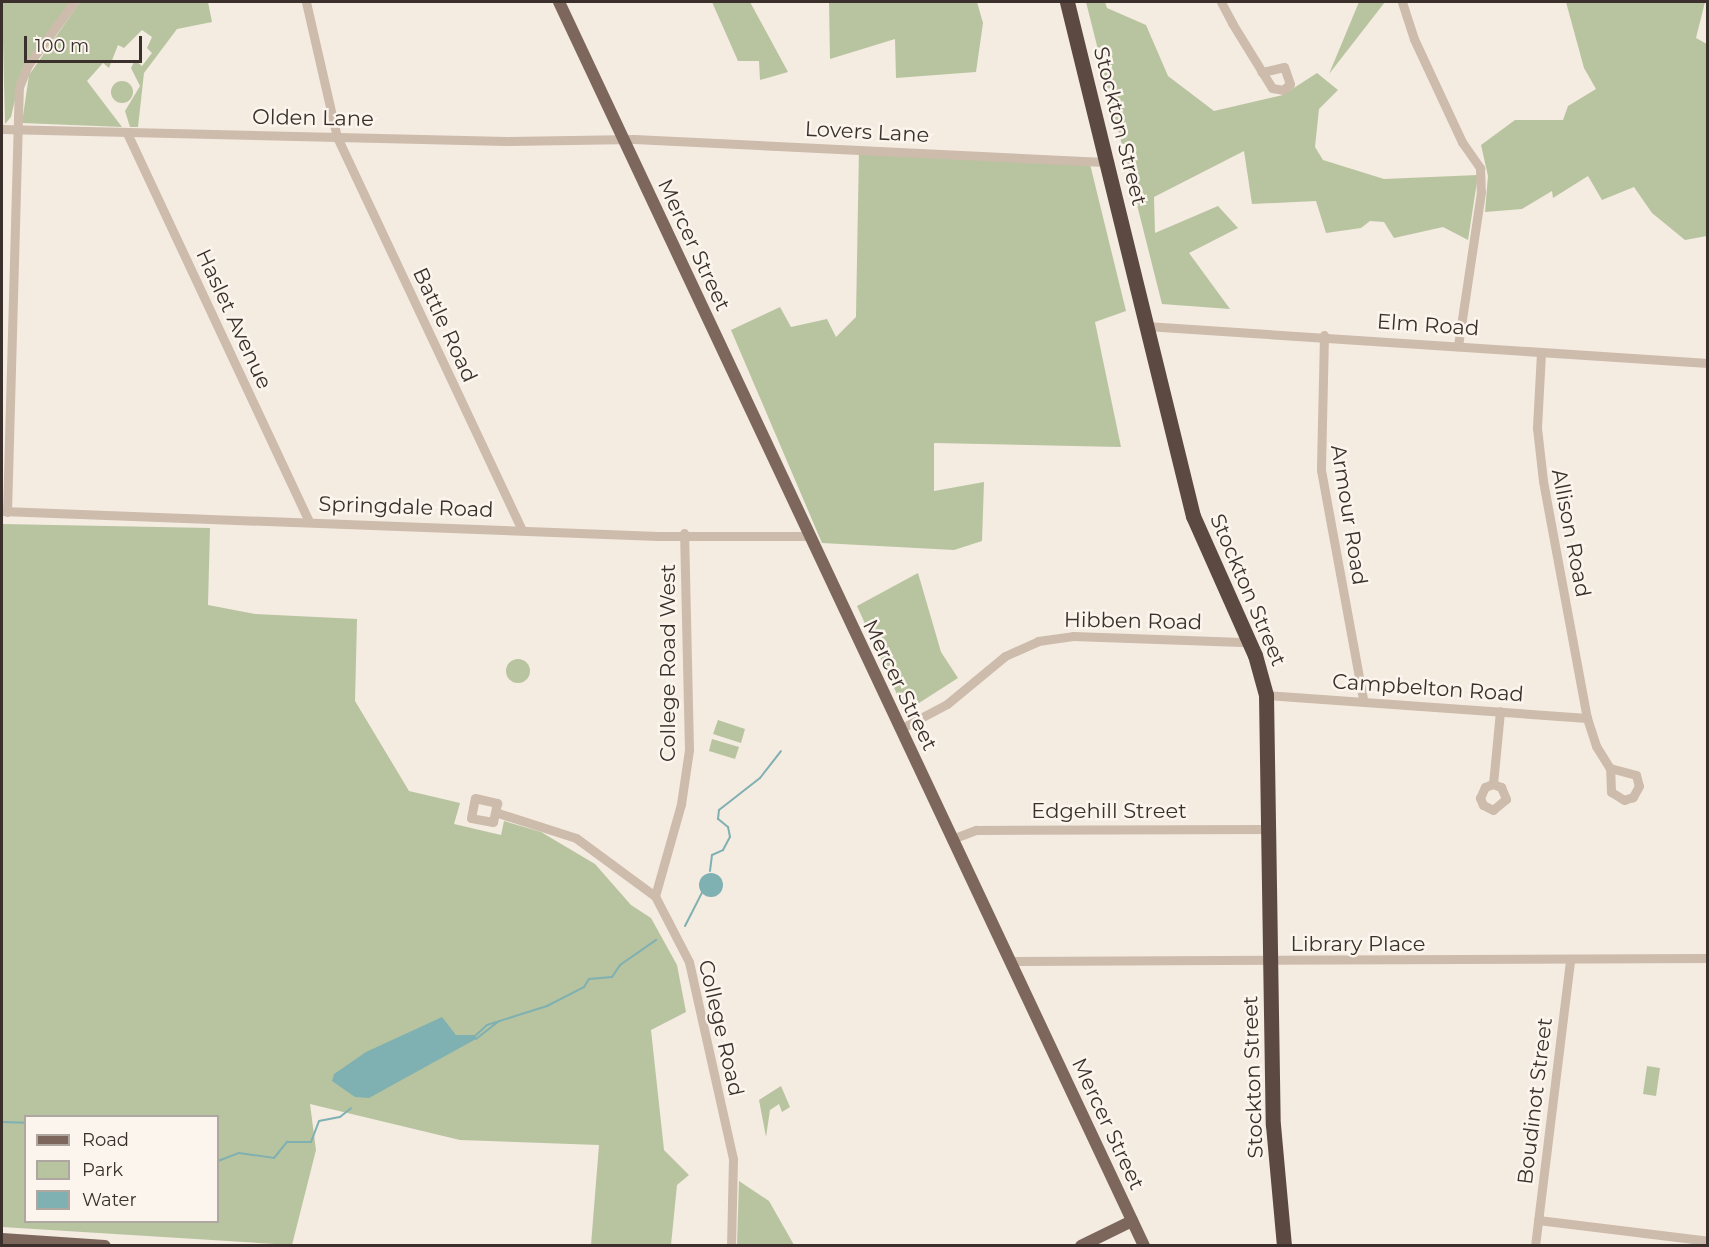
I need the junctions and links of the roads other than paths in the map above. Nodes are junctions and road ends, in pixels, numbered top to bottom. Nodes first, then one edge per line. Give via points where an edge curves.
1 (74, 2) edge
2 (306, 2) edge
3 (559, 2) edge
4 (1067, 2) edge
5 (1221, 2) edge
6 (1402, 2) edge
7 (1262, 72) dead end
8 (2, 129) edge
9 (15, 129) junction
10 (127, 133) junction
11 (337, 137) junction
12 (624, 140) junction
13 (1109, 162) junction
14 (1146, 326) junction
15 (1324, 335) junction
16 (1458, 346) junction
17 (1541, 352) junction
18 (1707, 363) edge
19 (4, 512) edge
20 (309, 522) junction
21 (520, 528) junction
22 (684, 533) junction
23 (808, 537) junction
24 (1249, 642) junction
25 (1266, 695) junction
26 (1363, 699) junction
27 (1500, 711) junction
28 (1587, 718) junction
29 (900, 729) junction
30 (1610, 768) dead end
31 (1493, 784) dead end
32 (498, 813) dead end
33 (1269, 829) junction
34 (952, 839) junction
35 (655, 896) junction
36 (1707, 958) edge
37 (1270, 960) junction
38 (1008, 961) junction
39 (1570, 961) junction
40 (1538, 1220) junction
41 (1132, 1221) junction
42 (2, 1239) edge
43 (1707, 1241) edge
44 (105, 1245) edge
45 (731, 1245) edge
46 (1081, 1245) edge
47 (1144, 1245) edge
48 (1284, 1245) edge
49 (1535, 1245) edge

1 - 9 street via 22,76
2 - 11 street, Battle Road
3 - 12 main road, Mercer Street
4 - 13 highway, Stockton Street
5 - 7 street
6 - 16 street via 1414,39 1462,142 1480,168
8 - 9 street, Olden Lane
9 - 10 street, Olden Lane
9 - 19 street
10 - 11 street, Olden Lane
10 - 20 street, Haslet Avenue
11 - 12 street, Olden Lane
11 - 21 street, Battle Road
12 - 13 street, Lovers Lane
12 - 23 main road, Mercer Street
13 - 14 highway, Stockton Street
14 - 15 street, Elm Road
14 - 24 highway, Stockton Street via 1200,538
15 - 16 street, Elm Road
15 - 26 street, Armour Road via 1321,470
16 - 17 street, Elm Road
17 - 18 street, Elm Road
17 - 28 street, Allison Road via 1539,455
19 - 20 street, Springdale Road
20 - 21 street, Springdale Road
21 - 22 street, Springdale Road
22 - 23 street, Springdale Road
22 - 35 street, College Road West via 689,750 681,804
23 - 29 main road, Mercer Street
24 - 25 highway, Stockton Street
24 - 29 street, Hibben Road via 1073,636 1038,641 1005,656 947,704
25 - 26 street, Campbelton Road
25 - 33 highway, Stockton Street
26 - 27 street, Campbelton Road
27 - 28 street, Campbelton Road
27 - 31 street
28 - 30 street, Allison Road via 1596,746
29 - 34 main road, Mercer Street
32 - 35 street, College Road via 576,838
33 - 34 street, Edgehill Street via 976,830
33 - 37 highway, Stockton Street
34 - 38 main road, Mercer Street
35 - 45 street, College Road via 689,962 733,1159
36 - 39 street, Library Place
37 - 38 street, Library Place
37 - 39 street, Library Place
37 - 48 highway, Stockton Street via 1273,1125
38 - 41 main road, Mercer Street
39 - 40 street, Boudinot Street
40 - 43 street
40 - 49 street, Boudinot Street
41 - 46 main road
41 - 47 main road, Mercer Street
42 - 44 main road

